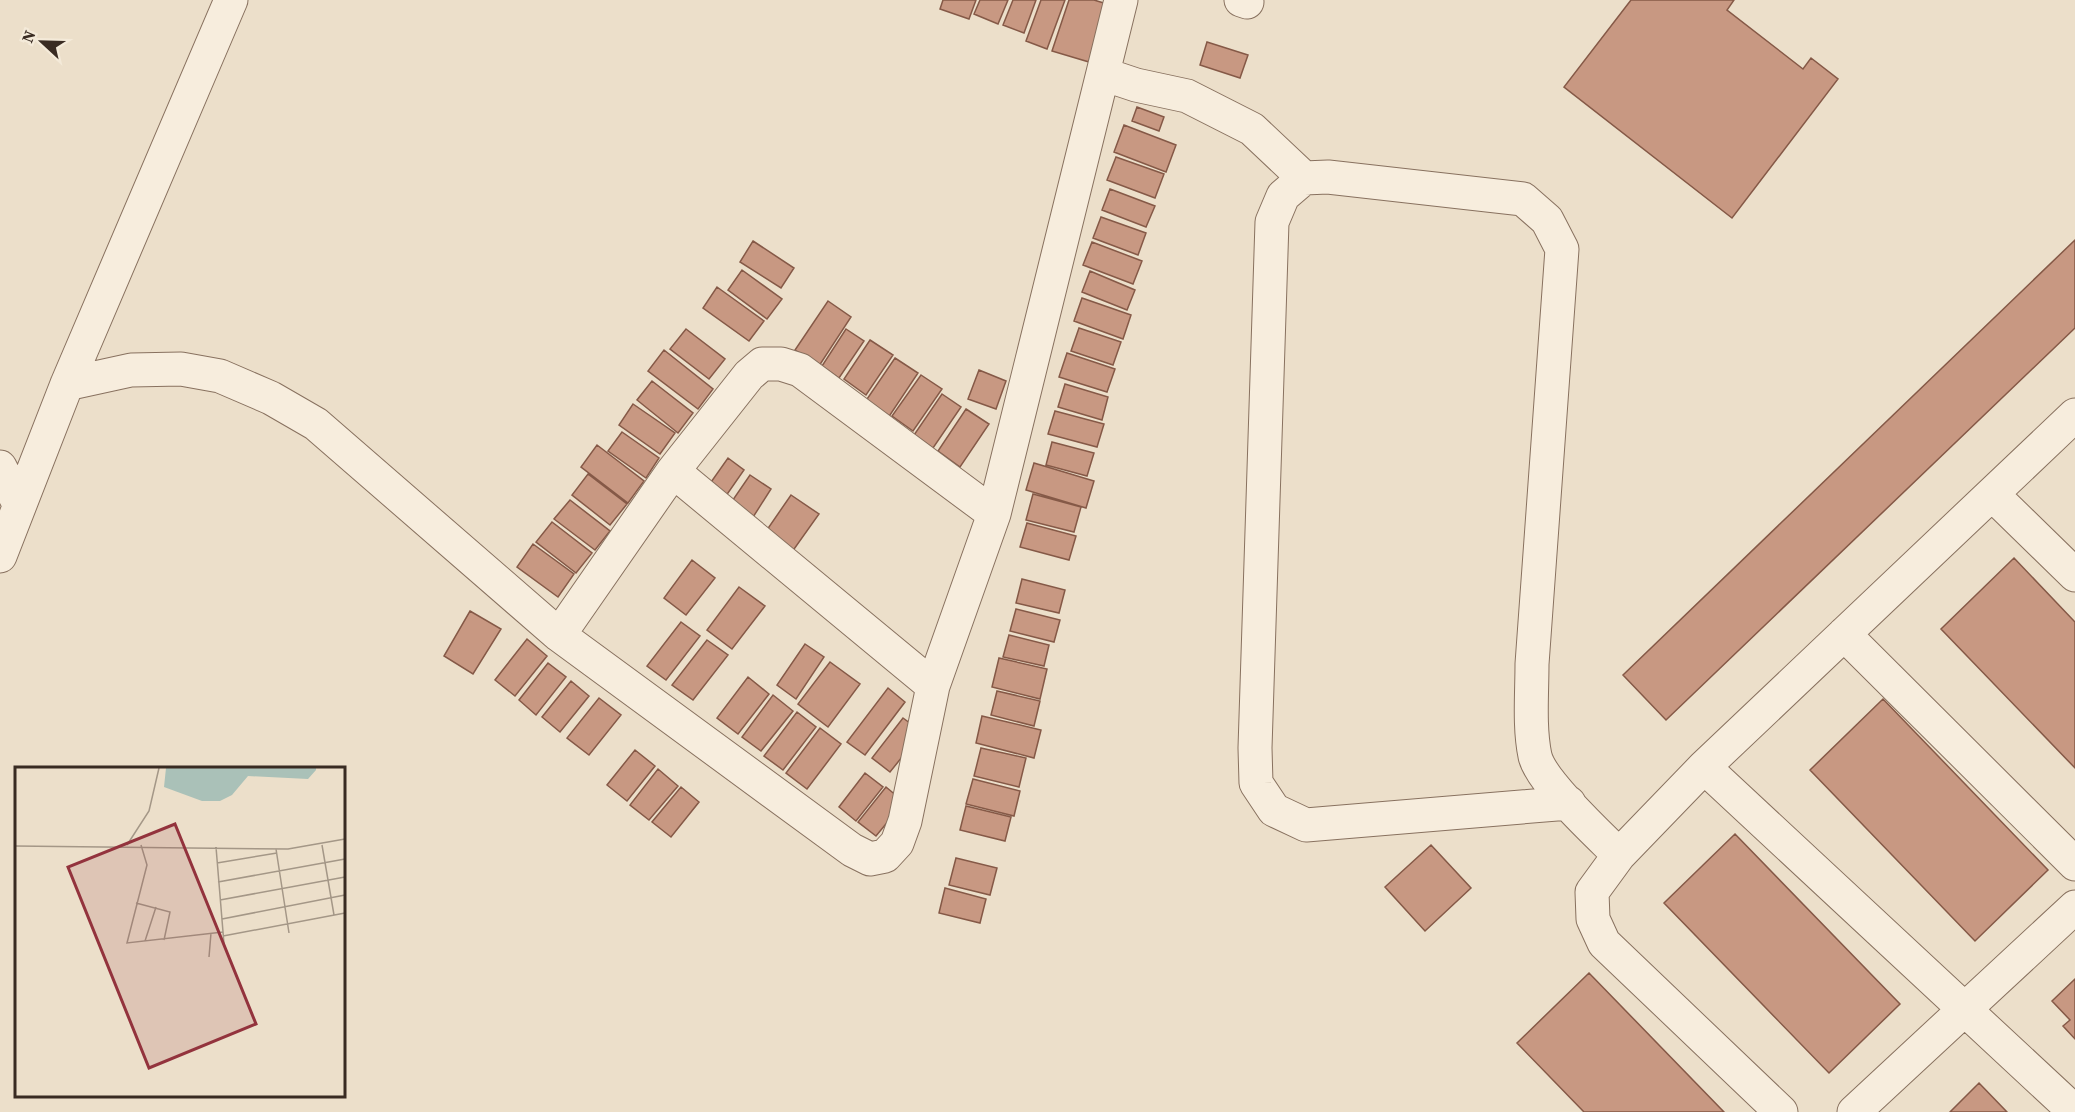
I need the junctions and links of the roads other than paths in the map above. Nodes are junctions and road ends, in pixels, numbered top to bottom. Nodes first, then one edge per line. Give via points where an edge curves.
1 (231, 0) edge
2 (1122, 0) edge
3 (1103, 74) junction
4 (1304, 178) junction
5 (67, 384) junction
6 (2075, 415) edge
7 (0, 467) edge
8 (673, 471) junction
9 (1992, 494) junction
10 (19, 504) junction
11 (994, 514) junction
12 (0, 556) edge
13 (2075, 575) edge
14 (1844, 634) junction
15 (560, 635) junction
16 (933, 686) junction
17 (1704, 768) junction
18 (1569, 803) junction
19 (1619, 855) junction
20 (2075, 864) edge
21 (2075, 907) edge
22 (1964, 1009) junction
23 (1780, 1112) edge
24 (1854, 1112) edge
25 (2075, 1112) edge

1 - 5 street
2 - 3 street
3 - 4 street via 1187,96 1252,129
3 - 11 street
4 - 18 street via 1329,177 1523,199 1547,220 1562,249 1531,722 1536,759 1553,788
4 - 18 street via 1283,196 1272,222 1256,783 1274,810 1306,825
5 - 10 street
5 - 15 street via 130,370 181,369 220,376 271,398 316,424
6 - 9 street
7 - 10 street
8 - 11 street via 749,375 762,364 781,364 800,370
8 - 15 street
8 - 16 street
9 - 13 street
9 - 14 street
10 - 12 street
11 - 16 street
14 - 17 street
14 - 20 street
15 - 16 street via 852,850 870,859 885,856 897,843
17 - 19 street
17 - 22 street
18 - 19 street
19 - 23 street via 1592,892 1593,919 1604,943
21 - 22 street
22 - 24 street
22 - 25 street

